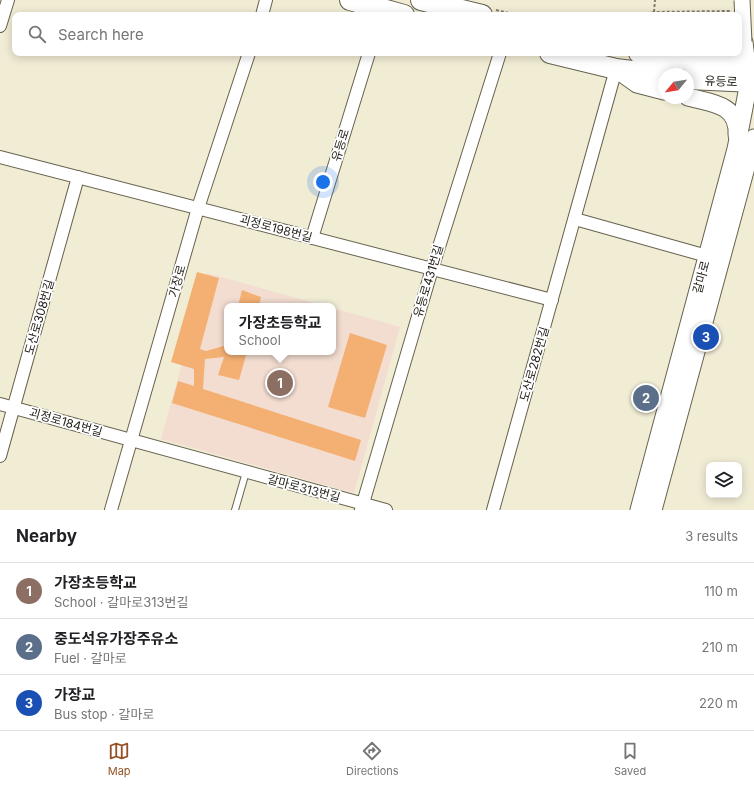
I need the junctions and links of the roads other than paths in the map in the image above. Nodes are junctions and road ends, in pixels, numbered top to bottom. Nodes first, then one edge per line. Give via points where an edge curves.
1 (8, 0) edge
2 (266, 0) edge
3 (350, 0) edge
4 (421, 0) edge
5 (742, 0) edge
6 (263, 12) edge
7 (381, 12) edge
8 (470, 12) edge
9 (0, 26) edge
10 (744, 42) joint
11 (248, 56) edge
12 (368, 56) edge
13 (499, 56) edge
14 (562, 56) edge
15 (653, 56) edge
16 (616, 69) junction
17 (751, 73) edge
18 (658, 75) edge
19 (694, 78) edge
20 (658, 89) edge
21 (694, 99) edge
22 (754, 138) edge
23 (736, 148) junction
24 (0, 157) edge
25 (78, 177) junction
26 (198, 208) junction
27 (575, 219) junction
28 (312, 238) junction
29 (707, 256) junction
30 (432, 268) junction
31 (552, 300) junction
32 (0, 404) edge
33 (14, 408) junction
34 (131, 441) junction
35 (0, 456) edge
36 (246, 472) junction
37 (362, 507) edge
38 (111, 510) edge
39 (235, 510) edge
40 (386, 510) edge
41 (493, 510) edge
42 (639, 510) edge
43 (653, 510) edge

1 - 9 street
2 - 6 street
3 - 7 main road
4 - 8 main road
5 - 10 street, bridge
10 - 17 main road, 갈마로
11 - 26 street, 가장로
12 - 28 street, 유등로
13 - 30 street, 유등로431번길
14 - 16 main road
15 - 17 main road, 유등로
16 - 18 main road
16 - 20 main road via 637,84
16 - 27 street, 도산로282번길
17 - 19 main road, 유등로
17 - 23 main road, 갈마로
21 - 23 main road via 726,108 734,116 737,131
22 - 43 main road, 갈마로
23 - 29 main road, 갈마로
24 - 25 street, 괴정로198번길
25 - 26 street, 괴정로198번길
25 - 33 street, 도산로308번길
26 - 28 street, 괴정로198번길
26 - 34 street, 가장로
27 - 29 street
27 - 31 street, 도산로282번길
28 - 30 street, 괴정로198번길
29 - 42 main road, 갈마로
30 - 31 street, 괴정로198번길
30 - 37 street, 유등로431번길
31 - 41 street, 도산로282번길
32 - 33 street, 괴정로184번길
33 - 34 street, 괴정로184번길
33 - 35 street, 도산로308번길
34 - 36 street, 갈마로313번길
34 - 38 street, 가장로
36 - 37 street, 갈마로313번길
36 - 39 lane
37 - 40 street, 갈마로313번길

